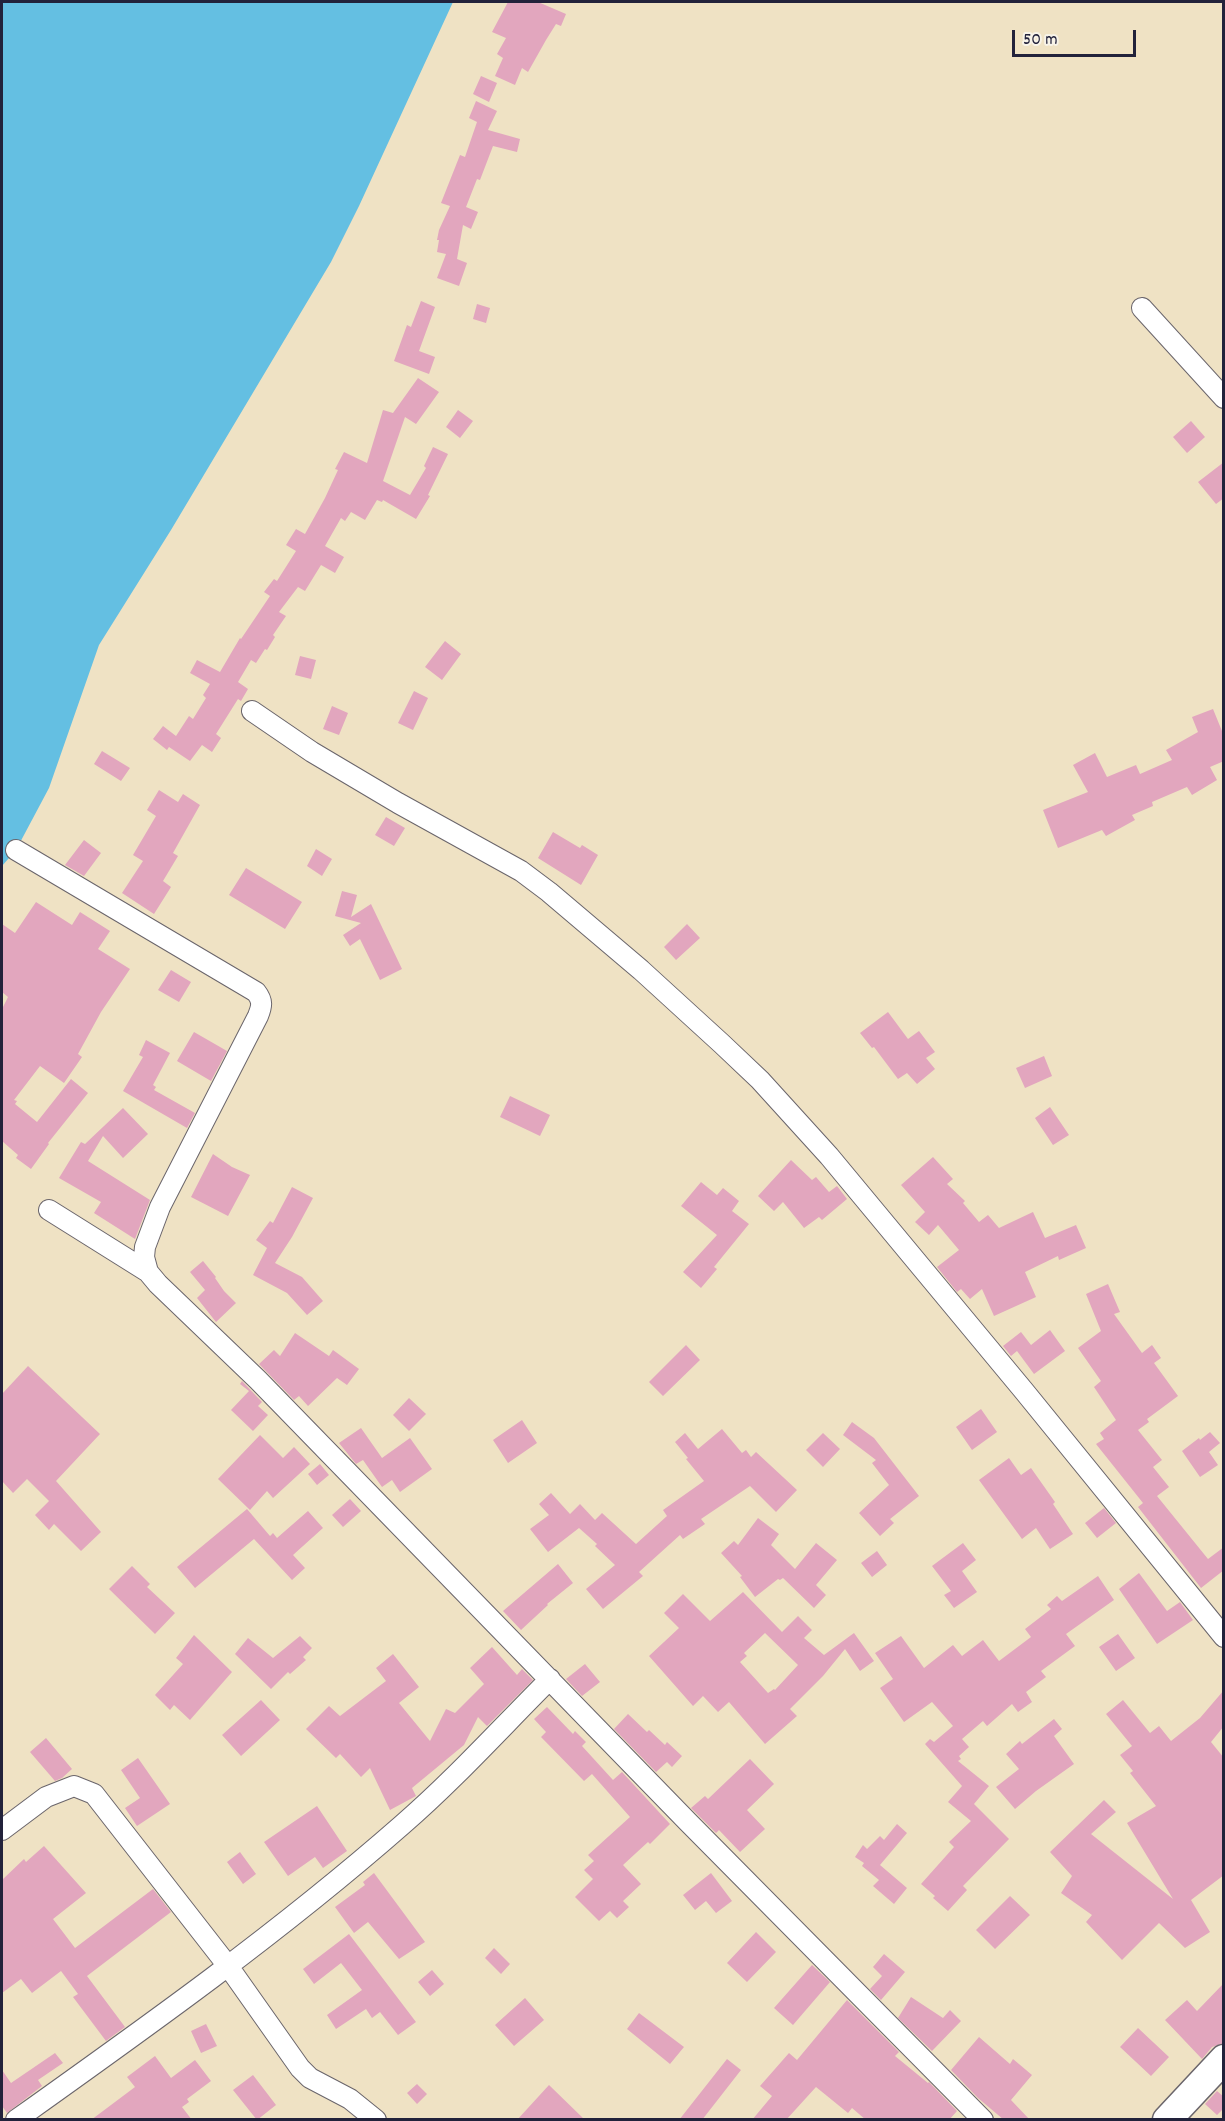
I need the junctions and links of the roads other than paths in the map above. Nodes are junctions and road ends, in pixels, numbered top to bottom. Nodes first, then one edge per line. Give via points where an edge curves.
1 (1142, 308) dead end
2 (1224, 398) edge
3 (252, 711) dead end
4 (16, 850) dead end
5 (49, 1210) dead end
6 (148, 1272) junction
7 (1224, 1638) edge
8 (550, 1678) junction
9 (2, 1830) edge
10 (228, 1966) junction
11 (1224, 2059) edge
12 (16, 2120) edge
13 (376, 2120) edge
14 (983, 2120) edge
15 (1167, 2120) edge

1 - 2 street
3 - 7 street via 312,752 521,871 549,891 760,1080 829,1156
4 - 6 street via 256,992 261,999 258,1016 160,1206 145,1247
5 - 6 street
6 - 8 street
8 - 10 street via 402,1825
8 - 14 street
9 - 10 street via 46,1797 74,1786 94,1794
10 - 12 street
10 - 13 street via 300,2068
11 - 15 highway

